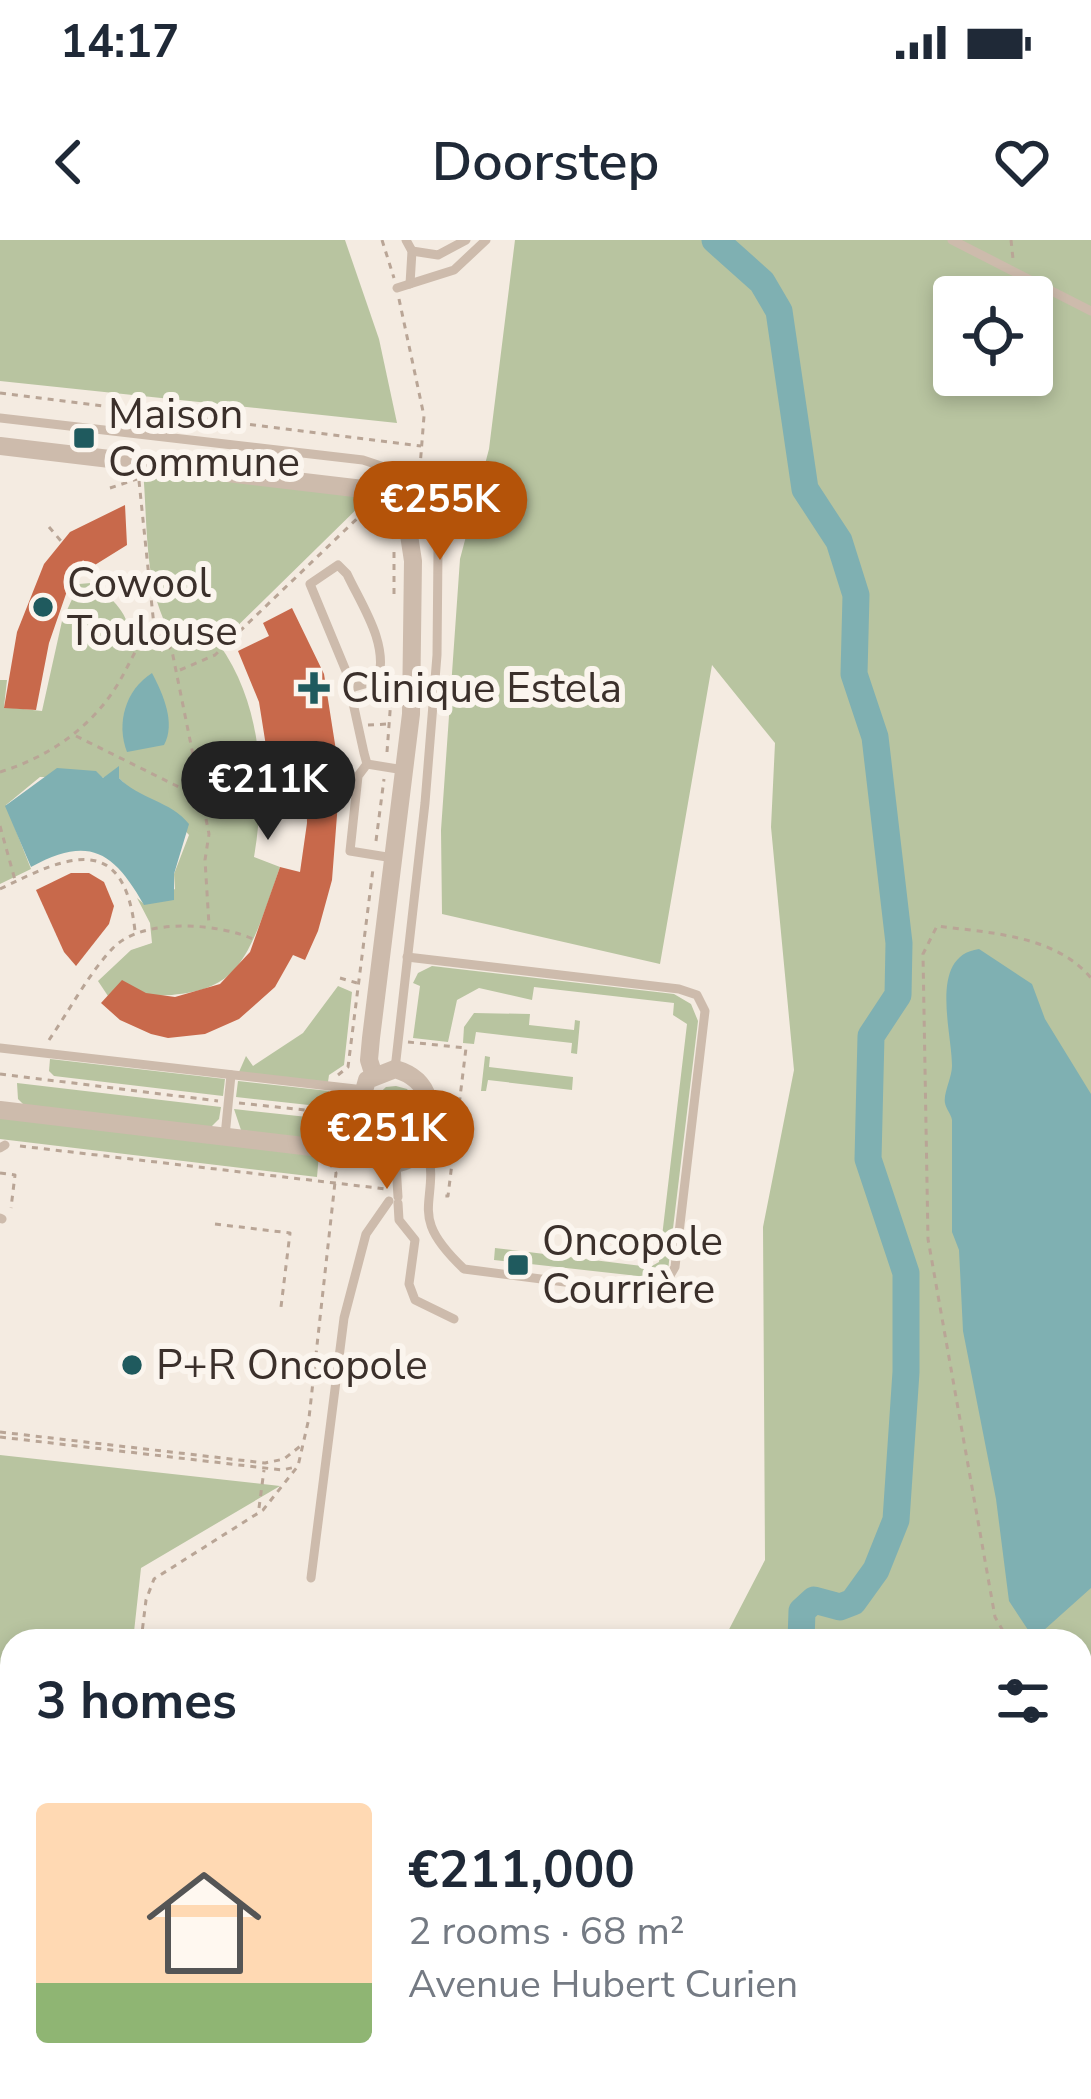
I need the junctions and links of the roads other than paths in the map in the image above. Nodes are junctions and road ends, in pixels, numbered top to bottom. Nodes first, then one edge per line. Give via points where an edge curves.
1 (466, 240) edge
2 (486, 240) edge
3 (952, 240) edge
4 (409, 246) edge
5 (410, 284) junction
6 (397, 288) road end
7 (1091, 311) edge
8 (0, 418) edge
9 (0, 446) edge
10 (351, 688) junction
11 (368, 764) junction
12 (395, 768) junction
13 (384, 856) junction
14 (407, 956) junction
15 (0, 1048) edge
16 (395, 1069) junction
17 (231, 1075) junction
18 (369, 1083) junction
19 (0, 1110) edge
20 (225, 1136) junction
21 (428, 1143) junction
22 (359, 1144) junction
23 (396, 1166) junction
24 (394, 1197) junction
25 (454, 1319) dead end
26 (311, 1578) dead end

1 - 4 lane via 438,254
2 - 5 lane via 454,270
3 - 7 lane
4 - 5 lane
5 - 6 lane
8 - 14 lane via 386,464 414,477 431,502 438,550 437,655
9 - 12 street via 138,471 380,491 405,509 412,714
10 - 10 lane via 378,680 380,646 338,565 310,584
10 - 11 lane
11 - 12 lane
11 - 13 lane via 358,776 350,851
12 - 13 street
13 - 18 street
14 - 16 lane
14 - 21 lane via 679,989 697,995 705,1011 675,1267 662,1289 464,1269 425,1212
15 - 17 lane
16 - 18 street
16 - 21 street via 411,1074 429,1096
17 - 18 lane via 334,1088
17 - 20 lane
18 - 22 street via 357,1116
19 - 20 street
20 - 22 street via 337,1150
21 - 23 street
22 - 23 street via 378,1163
23 - 24 lane
24 - 25 lane via 415,1240 415,1300
24 - 26 lane via 366,1234 344,1318

